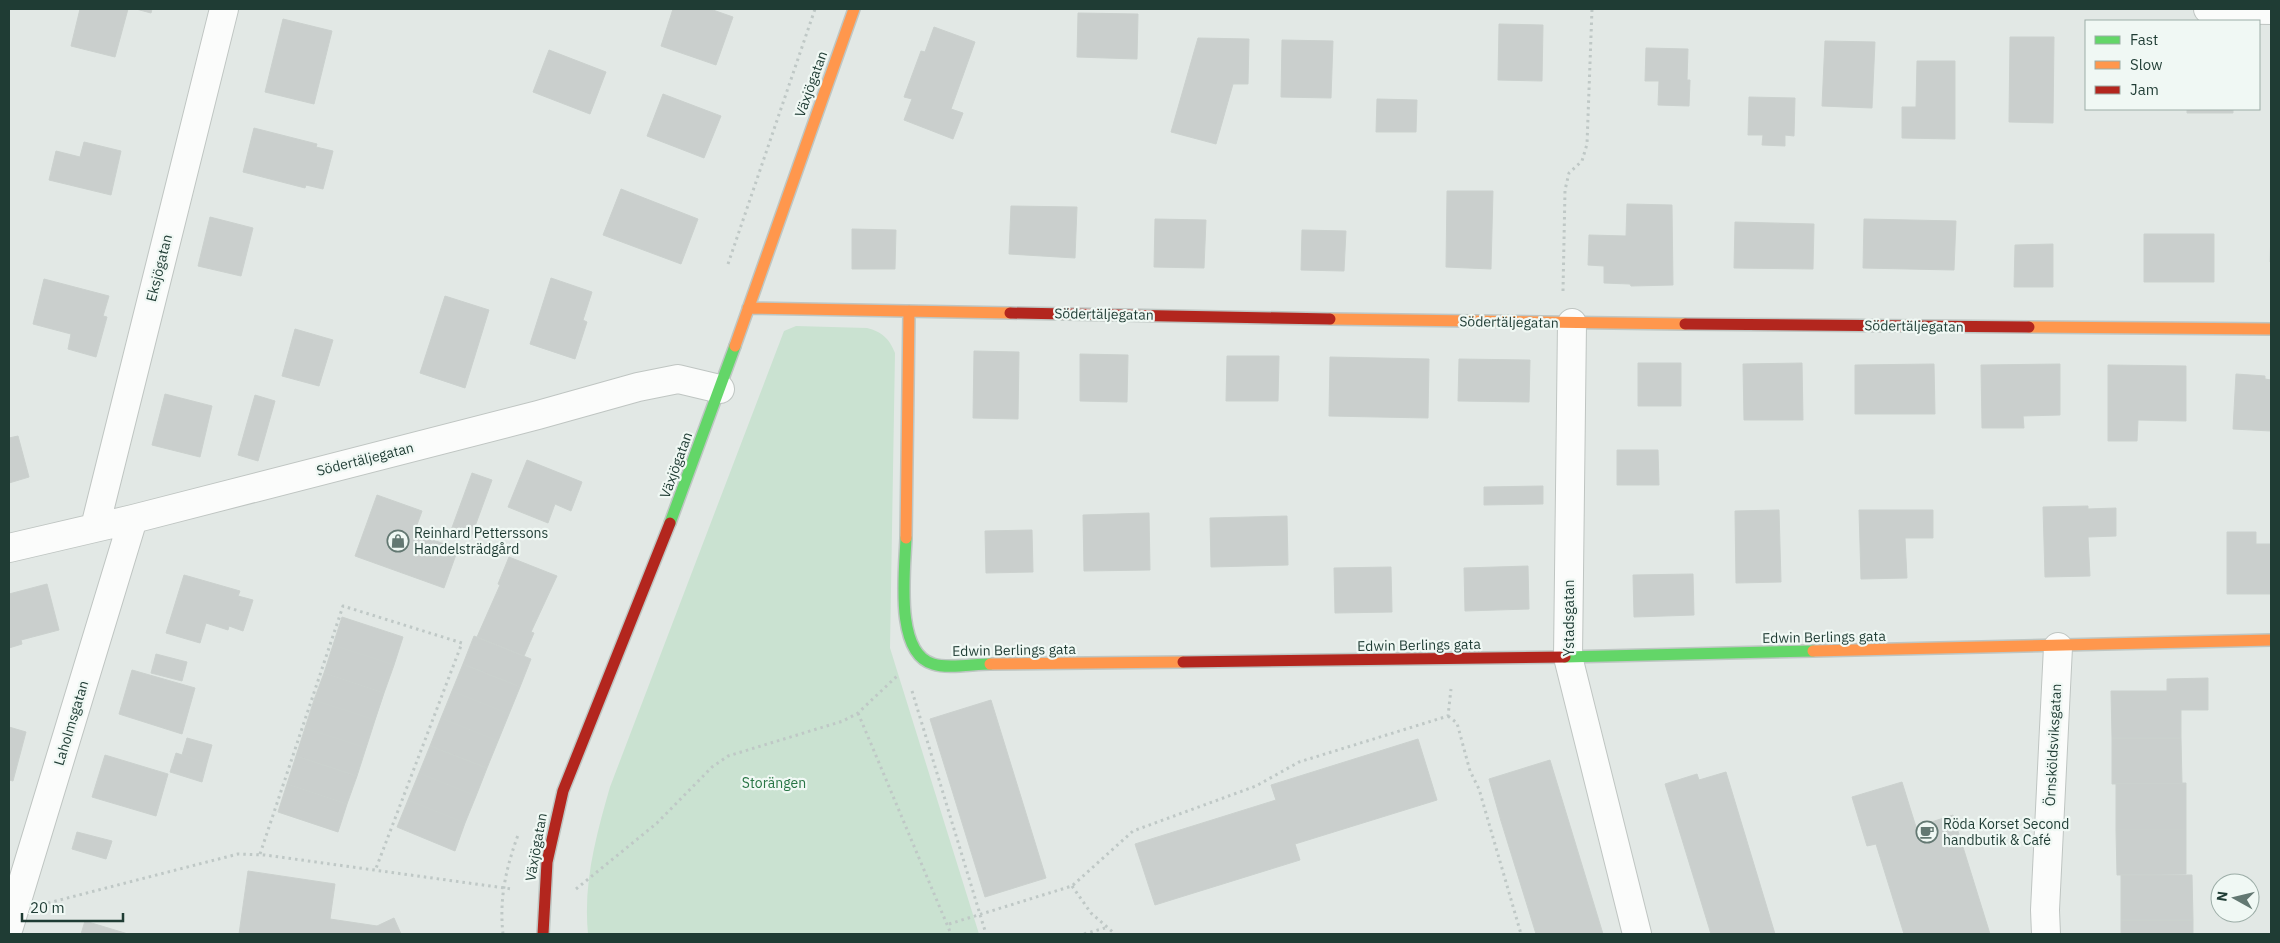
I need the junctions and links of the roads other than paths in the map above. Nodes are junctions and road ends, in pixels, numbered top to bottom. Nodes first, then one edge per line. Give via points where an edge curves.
1 (224, 9) edge
2 (854, 9) edge
3 (2208, 9) edge
4 (2271, 10) edge
5 (748, 308) junction
6 (909, 311) junction
7 (1572, 323) junction
8 (2271, 329) edge
9 (720, 389) junction
10 (132, 519) junction
11 (95, 527) junction
12 (9, 548) edge
13 (2271, 640) edge
14 (2058, 647) junction
15 (1568, 657) junction
16 (12, 916) edge
17 (543, 934) edge
18 (1637, 934) edge
19 (2046, 934) edge

1 - 11 street, Eksjögatan
2 - 5 street, Växjögatan
3 - 4 street
5 - 6 street, Södertäljegatan
5 - 9 street, Växjögatan
6 - 7 street, Södertäljegatan
6 - 15 street, Edwin Berlings gata via 905,605 907,634 918,657 934,665 949,666
7 - 8 street, Södertäljegatan
7 - 15 street, Ystadsgatan
9 - 10 street, Södertäljegatan via 678,379 638,386 538,415
9 - 17 street, Växjögatan via 657,559 563,791 552,831 544,892
10 - 11 street, Södertäljegatan
10 - 16 street, Laholmsgatan
11 - 12 street, Södertäljegatan
13 - 14 street, Edwin Berlings gata
14 - 15 street, Edwin Berlings gata
14 - 19 street, Örnsköldsviksgatan
15 - 18 street, Ystadsgatan

